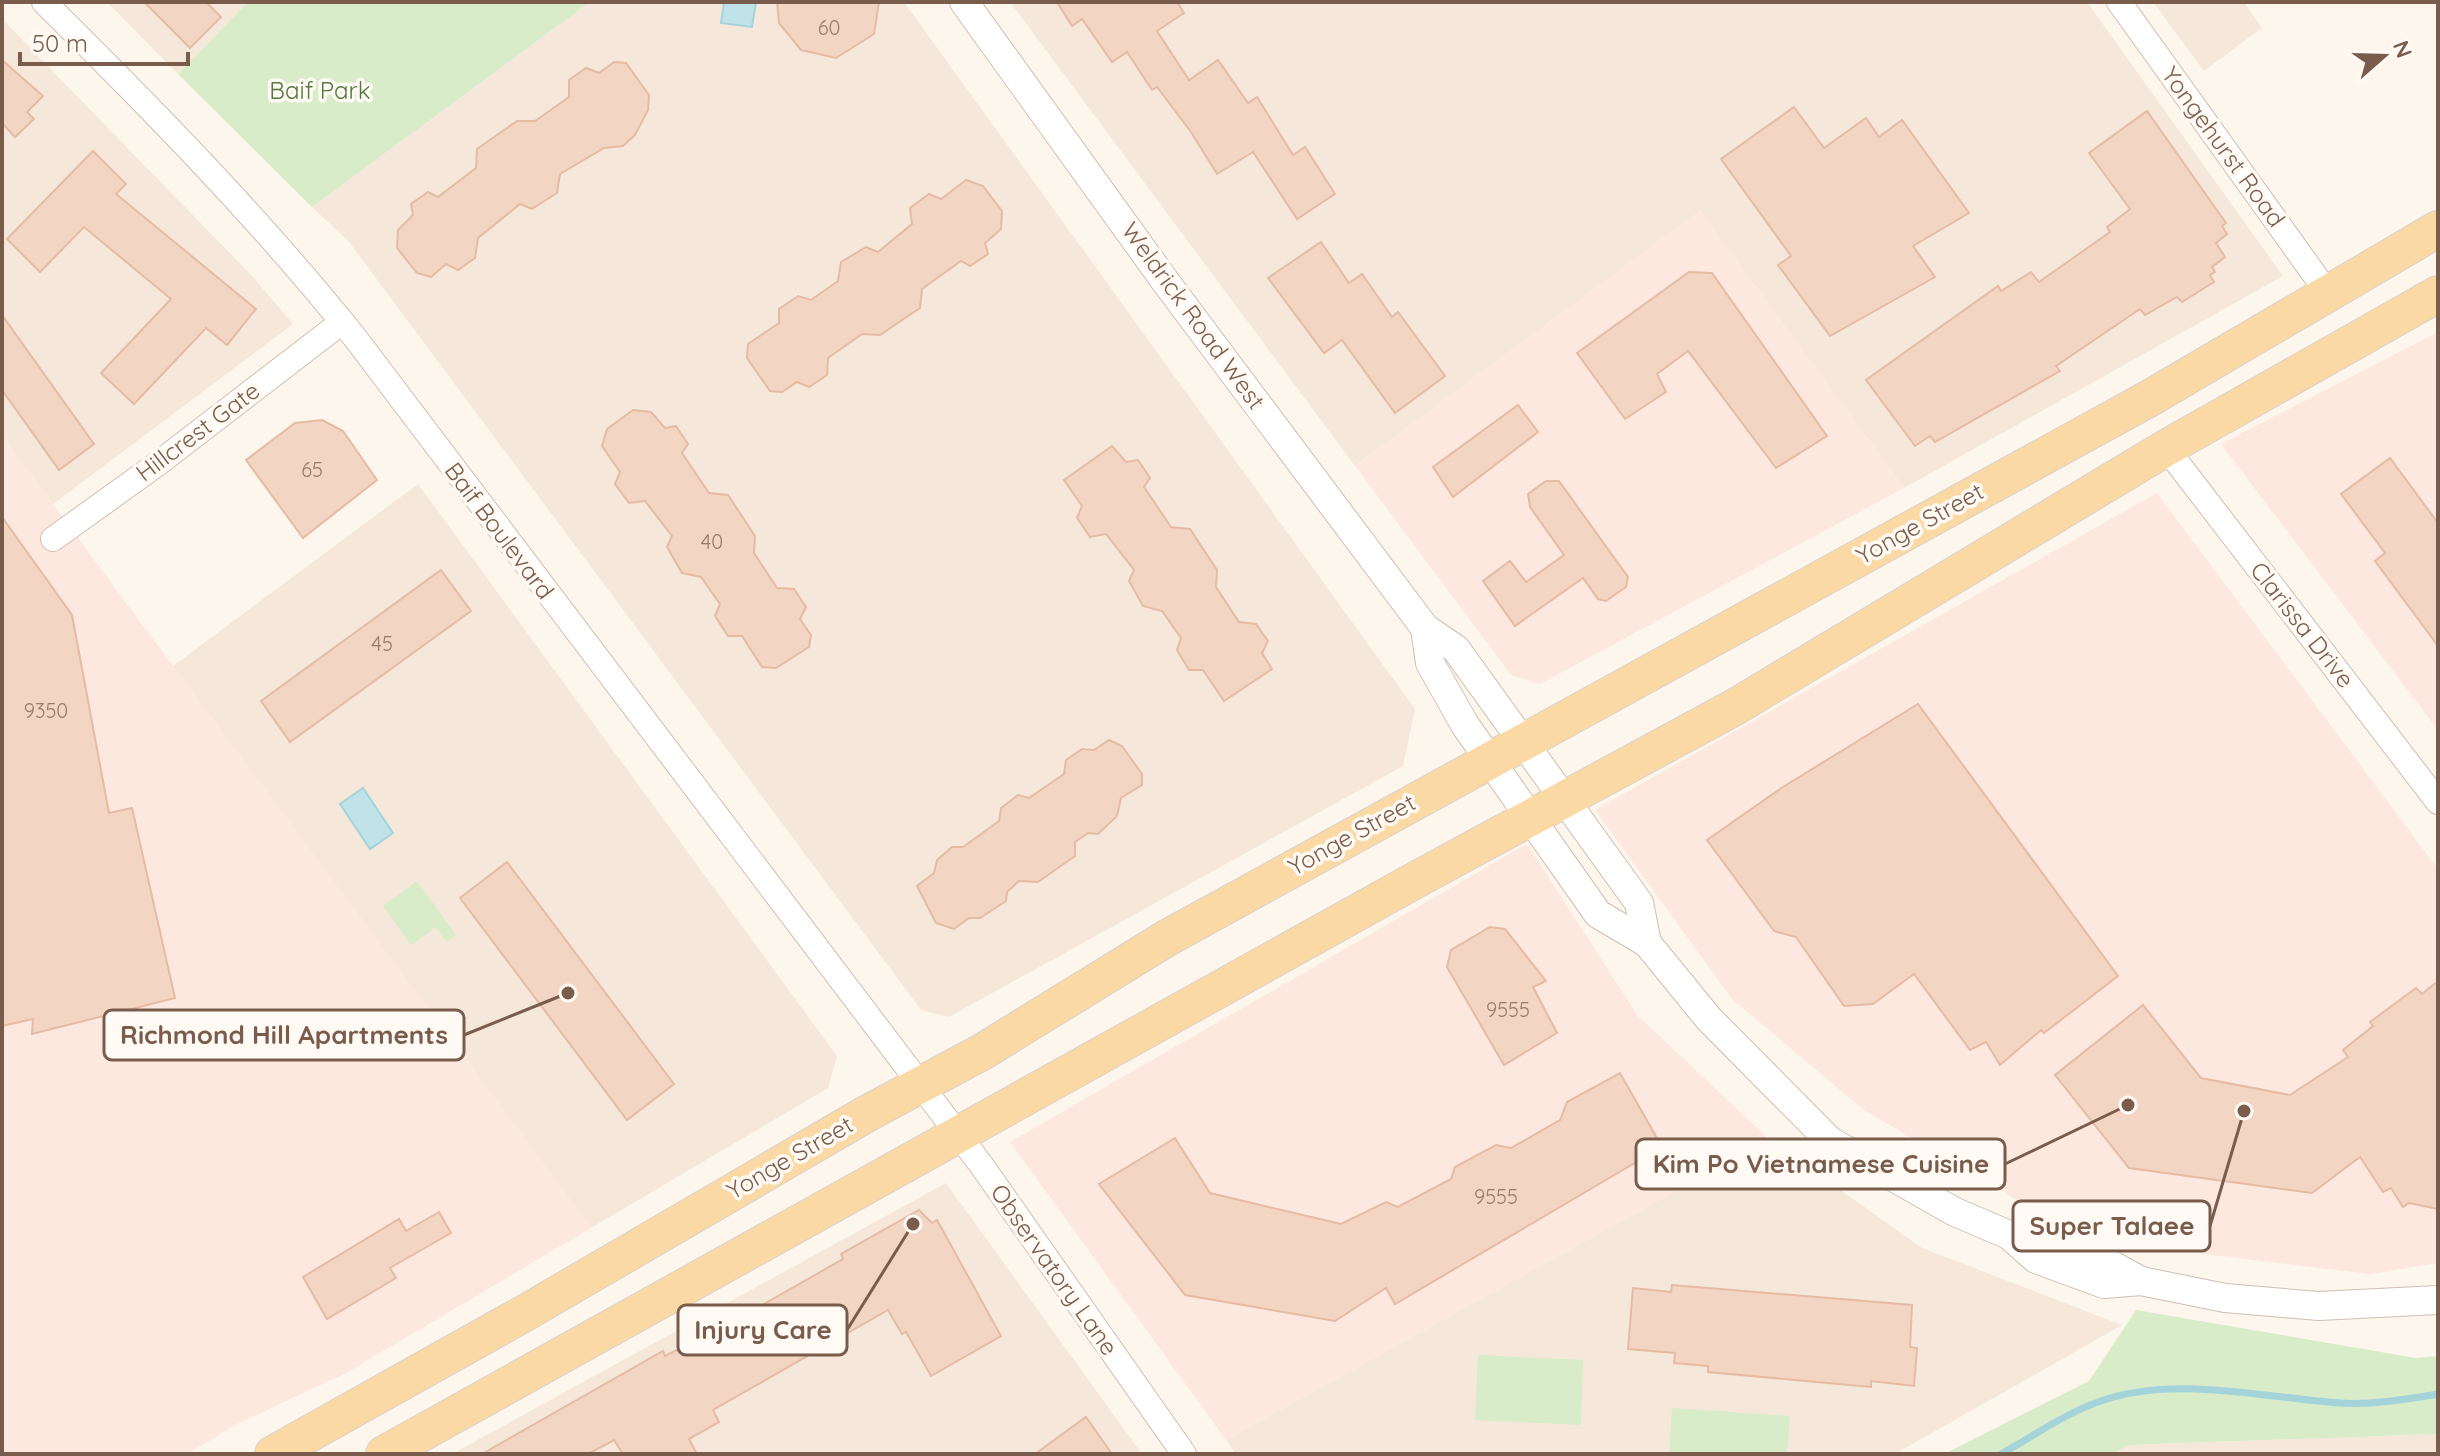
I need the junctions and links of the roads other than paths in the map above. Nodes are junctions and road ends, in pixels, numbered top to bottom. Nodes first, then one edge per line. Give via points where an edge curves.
1 (44, 2) edge
2 (964, 2) edge
3 (2119, 2) edge
4 (2438, 229) edge
5 (2327, 292) junction
6 (2438, 294) edge
7 (342, 322) junction
8 (2166, 448) junction
9 (53, 539) dead end
10 (1425, 628) junction
11 (1524, 741) junction
12 (1492, 759) junction
13 (1562, 800) junction
14 (2438, 802) edge
15 (1529, 818) junction
16 (1647, 943) junction
17 (922, 1087) junction
18 (958, 1135) junction
19 (2438, 1300) edge
20 (273, 1454) edge
21 (384, 1454) edge
22 (1184, 1454) edge

1 - 7 street, Baif Boulevard via 249,214
2 - 10 street, Weldrick Road West
3 - 5 street, Yongehurst Road
4 - 5 main road, Yonge Street
5 - 11 main road, Yonge Street via 2150,398
6 - 8 main road
7 - 9 street, Hillcrest Gate
7 - 17 street, Baif Boulevard
8 - 13 main road via 1735,707
8 - 14 street, Clarissa Drive
10 - 11 street, Weldrick Road West via 1456,649
10 - 12 street, Weldrick Road West via 1430,663 1465,725
11 - 12 main road, Yonge Street
11 - 13 street, Weldrick Road West
12 - 15 street, Weldrick Road West
12 - 17 main road, Yonge Street via 1167,938
13 - 15 main road
13 - 16 street, Weldrick Road West via 1639,903
15 - 16 street, Weldrick Road West via 1598,914
15 - 18 main road
16 - 19 street via 1709,1019 1830,1141 1955,1212 2009,1235 2048,1240 2141,1281 2225,1298 2319,1306
17 - 18 street, Observatory Lane
17 - 20 main road, Yonge Street
18 - 21 main road
18 - 22 street, Observatory Lane

